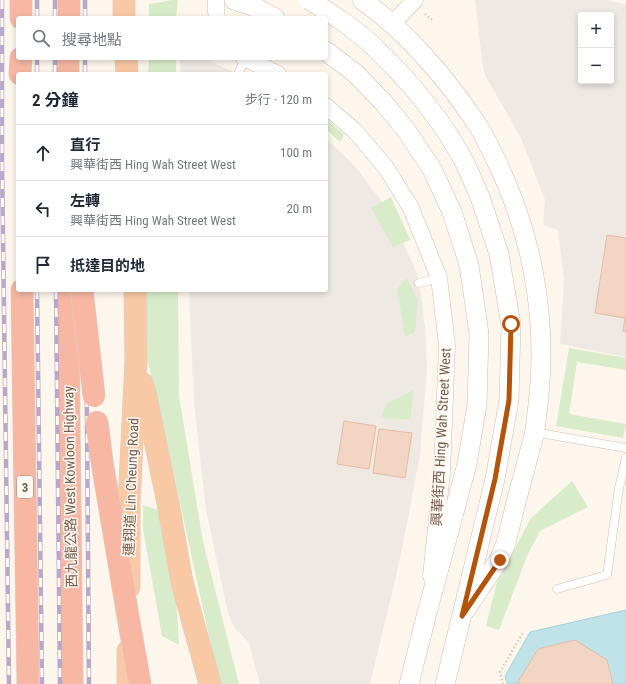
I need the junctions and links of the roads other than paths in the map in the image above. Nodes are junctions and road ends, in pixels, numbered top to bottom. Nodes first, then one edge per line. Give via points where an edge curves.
1 (21, 0) edge
2 (69, 0) edge
3 (124, 0) edge
4 (216, 0) edge
5 (234, 0) edge
6 (309, 0) edge
7 (362, 0) edge
8 (415, 0) edge
9 (21, 16) edge
10 (69, 16) edge
11 (124, 16) edge
12 (217, 16) edge
13 (271, 16) edge
14 (392, 24) junction
15 (328, 53) edge
16 (21, 60) edge
17 (68, 60) edge
18 (126, 60) edge
19 (245, 60) edge
20 (247, 60) edge
21 (20, 72) edge
22 (68, 72) edge
23 (127, 72) edge
24 (239, 72) edge
25 (274, 72) edge
26 (328, 108) edge
27 (439, 278) junction
28 (419, 282) dead end
29 (22, 292) edge
30 (68, 292) edge
31 (82, 292) edge
32 (135, 292) edge
33 (136, 361) junction
34 (534, 432) junction
35 (626, 448) edge
36 (626, 458) edge
37 (557, 589) dead end
38 (427, 614) junction
39 (462, 616) junction
40 (28, 684) edge
41 (72, 684) edge
42 (128, 684) edge
43 (140, 684) edge
44 (210, 684) edge
45 (409, 684) edge
46 (445, 684) edge

1 - 9 highway
2 - 10 highway
3 - 11 highway
4 - 12 street
5 - 13 street
6 - 39 street, bridge via 348,25 374,47 400,72 422,99 465,163 480,197 499,254 511,324 509,400 495,479
7 - 14 street
8 - 14 street
14 - 34 street via 414,45 459,97 482,133 518,211 536,283 540,319 541,359
15 - 38 street, 興華街西 Hing Wah Street West via 355,73 383,102 406,130 432,169 452,212 469,265 479,334 477,405 468,464
16 - 21 highway
17 - 22 highway
18 - 23 highway
19 - 24 lane
20 - 25 street
26 - 27 street, 興華街西 Hing Wah Street West via 355,131 387,169 411,208
27 - 28 lane
27 - 38 street, 興華街西 Hing Wah Street West via 447,360 442,472
29 - 40 highway, 3
30 - 41 highway, 西九龍公路 West Kowloon Highway
31 - 43 highway, bridge via 100,447
32 - 33 highway, 連翔道 Lin Cheung Road
33 - 42 highway, 連翔道 Lin Cheung Road via 129,503
33 - 44 highway via 146,397 182,582
34 - 35 lane
34 - 39 street via 500,560
36 - 37 lane via 619,488 607,575
38 - 45 street, 興華街西 Hing Wah Street West
39 - 46 street

